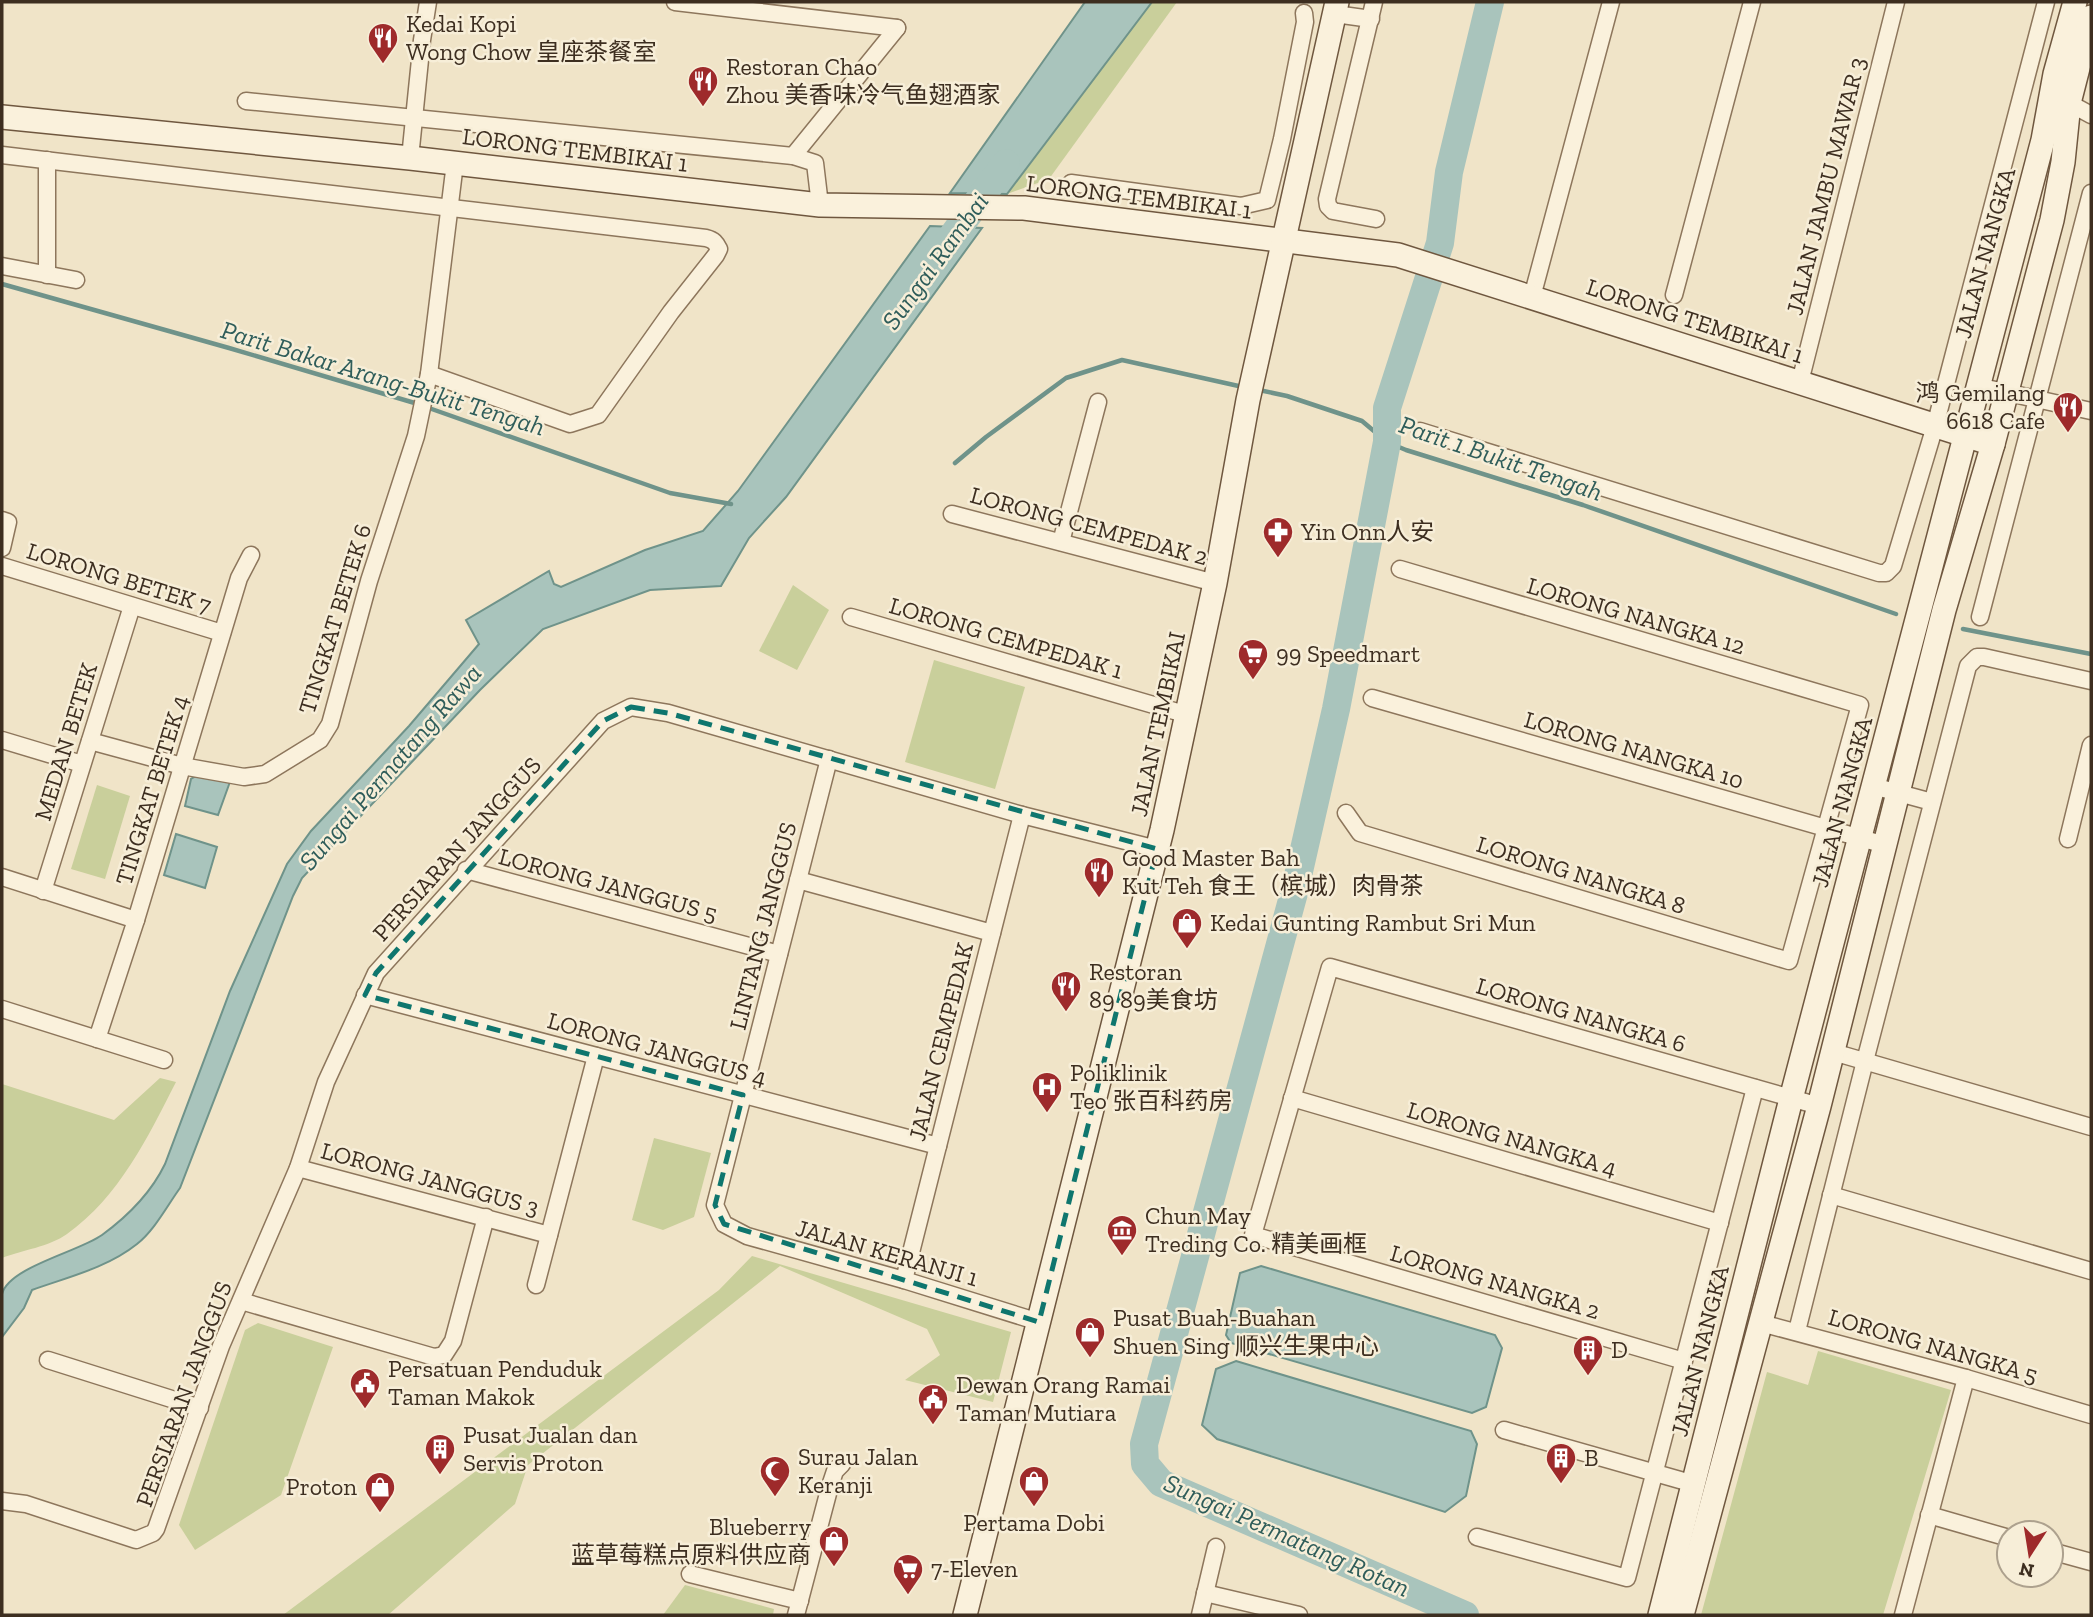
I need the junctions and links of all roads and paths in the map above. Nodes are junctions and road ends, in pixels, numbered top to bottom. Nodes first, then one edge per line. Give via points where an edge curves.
1 (428, 2) edge
2 (675, 2) edge
3 (1374, 2) edge
4 (1611, 2) edge
5 (1752, 2) edge
6 (1896, 2) edge
7 (2046, 2) edge
8 (2075, 2) edge
9 (750, 6) edge
10 (1336, 8) edge
11 (1304, 13) dead end
12 (2091, 17) edge
13 (1371, 19) junction
14 (1300, 50) junction
15 (1325, 56) junction
16 (246, 101) dead end
17 (2069, 103) junction
18 (2091, 115) edge
19 (2, 117) edge
20 (414, 118) junction
21 (1293, 142) junction
22 (2, 155) edge
23 (793, 156) junction
24 (410, 158) junction
25 (47, 160) junction
26 (455, 163) junction
27 (1071, 184) dead end
28 (2091, 193) edge
29 (1184, 198) junction
30 (820, 205) junction
31 (449, 207) junction
32 (1376, 219) dead end
33 (1178, 227) junction
34 (1284, 241) junction
35 (2, 266) edge
36 (47, 275) junction
37 (76, 281) dead end
38 (1674, 295) dead end
39 (1532, 297) junction
40 (429, 373) junction
41 (1800, 382) junction
42 (1977, 386) junction
43 (2006, 393) junction
44 (2037, 399) junction
45 (1098, 402) dead end
46 (2091, 411) edge
47 (1935, 426) junction
48 (1420, 431) dead end
49 (1964, 435) junction
50 (1993, 444) junction
51 (952, 514) dead end
52 (2, 520) edge
53 (1061, 542) junction
54 (2, 548) edge
55 (251, 555) dead end
56 (2, 566) edge
57 (1400, 569) dead end
58 (1215, 583) junction
59 (131, 606) junction
60 (851, 617) dead end
61 (1980, 617) dead end
62 (222, 633) junction
63 (2091, 681) edge
64 (1372, 698) dead end
65 (1188, 715) junction
66 (2, 740) edge
67 (90, 741) junction
68 (2091, 745) edge
69 (829, 759) junction
70 (82, 764) junction
71 (182, 766) junction
72 (1873, 786) junction
73 (1898, 793) junction
74 (1931, 805) junction
75 (1346, 813) dead end
76 (1022, 815) junction
77 (1826, 828) junction
78 (1860, 838) junction
79 (2068, 839) dead end
80 (1885, 845) junction
81 (1157, 849) junction
82 (466, 870) junction
83 (2, 877) edge
84 (798, 880) junction
85 (43, 891) junction
86 (136, 920) junction
87 (992, 933) junction
88 (779, 954) junction
89 (365, 995) junction
90 (2, 1009) edge
91 (97, 1039) junction
92 (1833, 1052) junction
93 (596, 1056) junction
94 (164, 1060) dead end
95 (1865, 1061) junction
96 (1755, 1088) junction
97 (743, 1095) junction
98 (1292, 1098) junction
99 (1791, 1099) junction
100 (1819, 1106) junction
101 (2091, 1127) edge
102 (938, 1146) junction
103 (298, 1168) junction
104 (1831, 1195) junction
105 (486, 1217) junction
106 (1720, 1223) junction
107 (724, 1224) joint
108 (549, 1235) junction
109 (2091, 1271) edge
110 (904, 1280) junction
111 (536, 1284) dead end
112 (241, 1301) junction
113 (1039, 1322) junction
114 (1761, 1323) junction
115 (1797, 1331) junction
116 (48, 1360) dead end
117 (1684, 1361) junction
118 (1966, 1378) junction
119 (200, 1408) junction
120 (2091, 1415) edge
121 (1504, 1430) dead end
122 (842, 1464) dead end
123 (1654, 1473) junction
124 (1694, 1484) junction
125 (2, 1501) edge
126 (1930, 1515) junction
127 (1995, 1534) edge
128 (1477, 1538) dead end
129 (1216, 1547) dead end
130 (2065, 1554) edge
131 (2091, 1562) edge
132 (690, 1574) dead end
133 (1205, 1592) junction
134 (1678, 1601) edge
135 (798, 1608) edge
136 (965, 1615) edge
137 (1200, 1615) edge
138 (1299, 1615) edge
139 (1660, 1615) edge
140 (1903, 1615) edge

1 - 20 street
2 - 9 street
3 - 13 street
4 - 39 street
5 - 38 street
6 - 41 street, JALAN JAMBU MAWAR 3
7 - 47 street
8 - 42 street, JALAN NANGKA
9 - 23 street via 897,28
10 - 13 street
10 - 15 street, JALAN TEMBIKAI
11 - 14 street
12 - 17 street, JALAN NANGKA
13 - 32 street via 1327,199 1333,211
14 - 15 street
14 - 21 street
15 - 21 street, JALAN TEMBIKAI
16 - 20 street, LORONG TEMBIKAI 1
17 - 18 street
17 - 43 street, JALAN NANGKA via 2052,220
19 - 24 street, LORONG TEMBIKAI 1
20 - 23 street, LORONG TEMBIKAI 1
20 - 24 street
21 - 29 street via 1264,202 1241,206
21 - 34 street, JALAN TEMBIKAI
22 - 25 street
23 - 30 street, LORONG TEMBIKAI 1 via 815,163
24 - 26 street, LORONG TEMBIKAI 1
25 - 31 street
25 - 36 street
26 - 30 street, LORONG TEMBIKAI 1
26 - 31 street, TINGKAT BETEK 6
27 - 29 street
28 - 44 street
29 - 33 street
30 - 33 street, LORONG TEMBIKAI 1 via 1024,208
31 - 40 street, TINGKAT BETEK 6
31 - 40 street via 712,239 719,250 598,415 570,424
33 - 34 street, LORONG TEMBIKAI 1
34 - 39 street, LORONG TEMBIKAI 1 via 1398,255
34 - 58 street, JALAN TEMBIKAI via 1248,400
35 - 36 street
36 - 37 street
39 - 41 street, LORONG TEMBIKAI 1
40 - 71 street, TINGKAT BETEK 6 via 416,436 369,581 330,724 320,740 265,774 244,777
41 - 47 street, LORONG TEMBIKAI 1
42 - 43 street
42 - 49 street, JALAN NANGKA
43 - 44 street
43 - 50 street, JALAN NANGKA
44 - 46 street
44 - 61 street
45 - 53 street
47 - 48 street via 1893,566 1886,573
47 - 49 street, LORONG TEMBIKAI 1
49 - 50 street, LORONG TEMBIKAI 1
49 - 72 street, JALAN NANGKA
50 - 73 street, JALAN NANGKA via 1944,610
51 - 53 street, LORONG CEMPEDAK 2
52 - 54 street via 8,522
53 - 58 street, LORONG CEMPEDAK 2
55 - 62 street, TINGKAT BETEK 4
56 - 59 street, LORONG BETEK 7
57 - 77 street, LORONG NANGKA 12 via 1860,705
58 - 65 street, JALAN TEMBIKAI
59 - 62 street, LORONG BETEK 7
59 - 67 street, MEDAN BETEK
60 - 65 street, LORONG CEMPEDAK 1
62 - 71 street, TINGKAT BETEK 4
63 - 74 street via 1984,657 1973,660
64 - 77 street, LORONG NANGKA 10
65 - 81 street, JALAN TEMBIKAI
66 - 70 street
67 - 70 street, MEDAN BETEK
67 - 71 street, TINGKAT BETEK 6
68 - 79 street
69 - 76 street, PERSIARAN JANGGUS
69 - 82 street, PERSIARAN JANGGUS via 668,713 631,707 603,721
69 - 84 street, LINTANG JANGGUS
70 - 85 street, MEDAN BETEK
71 - 86 street, TINGKAT BETEK 4
72 - 73 street
72 - 78 street, JALAN NANGKA
73 - 74 street
73 - 80 street, JALAN NANGKA
74 - 95 street
75 - 77 street, LORONG NANGKA 8 via 1360,833 1790,961
76 - 81 street, PERSIARAN JANGGUS
76 - 87 street, JALAN CEMPEDAK
77 - 78 street, LORONG NANGKA 10
78 - 80 street, LORONG NANGKA 10
78 - 99 street, JALAN NANGKA
80 - 92 street, JALAN NANGKA
81 - 113 street, JALAN TEMBIKAI
82 - 88 street, LORONG JANGGUS 5
82 - 89 street, PERSIARAN JANGGUS via 376,973
83 - 85 street
84 - 87 street
84 - 88 street, LINTANG JANGGUS
85 - 86 street
86 - 91 street, TINGKAT BETEK 4
87 - 102 street, JALAN CEMPEDAK
88 - 97 street, LINTANG JANGGUS
89 - 93 street, LORONG JANGGUS 4
89 - 103 street, PERSIARAN JANGGUS via 326,1082
90 - 91 street
91 - 94 street
92 - 95 street
92 - 100 street, JALAN NANGKA
93 - 97 street, LORONG JANGGUS 4
93 - 108 street
95 - 101 street
95 - 104 street
96 - 98 street, LORONG NANGKA 6 via 1330,967
96 - 99 street, LORONG NANGKA 6
96 - 106 street
97 - 102 street, LORONG JANGGUS 4
97 - 107 street, LINTANG JANGGUS via 715,1205
98 - 106 street, LORONG NANGKA 4
98 - 117 street, LORONG NANGKA 2 via 1253,1235
99 - 100 street, LORONG NANGKA 6
99 - 124 street, JALAN NANGKA
100 - 114 street, JALAN NANGKA
102 - 110 street, JALAN CEMPEDAK
103 - 105 street, LORONG JANGGUS 3
103 - 112 street, PERSIARAN JANGGUS
104 - 109 street
104 - 115 street
105 - 108 street, LORONG JANGGUS 3
105 - 112 street via 453,1342 444,1355 435,1357
106 - 117 street
107 - 110 street, JALAN KERANJI 1 via 747,1236
108 - 111 street
110 - 113 street, JALAN KERANJI 1
112 - 119 street, PERSIARAN JANGGUS
113 - 136 street, JALAN TEMBIKAI
114 - 115 street, LORONG NANGKA 5
114 - 134 street, JALAN NANGKA
115 - 118 street, LORONG NANGKA 5
116 - 119 street
117 - 123 street
118 - 120 street, LORONG NANGKA 5
118 - 126 street
119 - 125 street, PERSIARAN JANGGUS via 153,1533 136,1540 26,1504
121 - 123 street
122 - 135 street via 830,1486
123 - 124 street
123 - 128 street via 1627,1578
124 - 134 street, JALAN NANGKA
126 - 127 street
126 - 140 street
129 - 133 street
130 - 131 street
132 - 135 street
133 - 137 street
133 - 138 street
134 - 139 street, JALAN NANGKA

